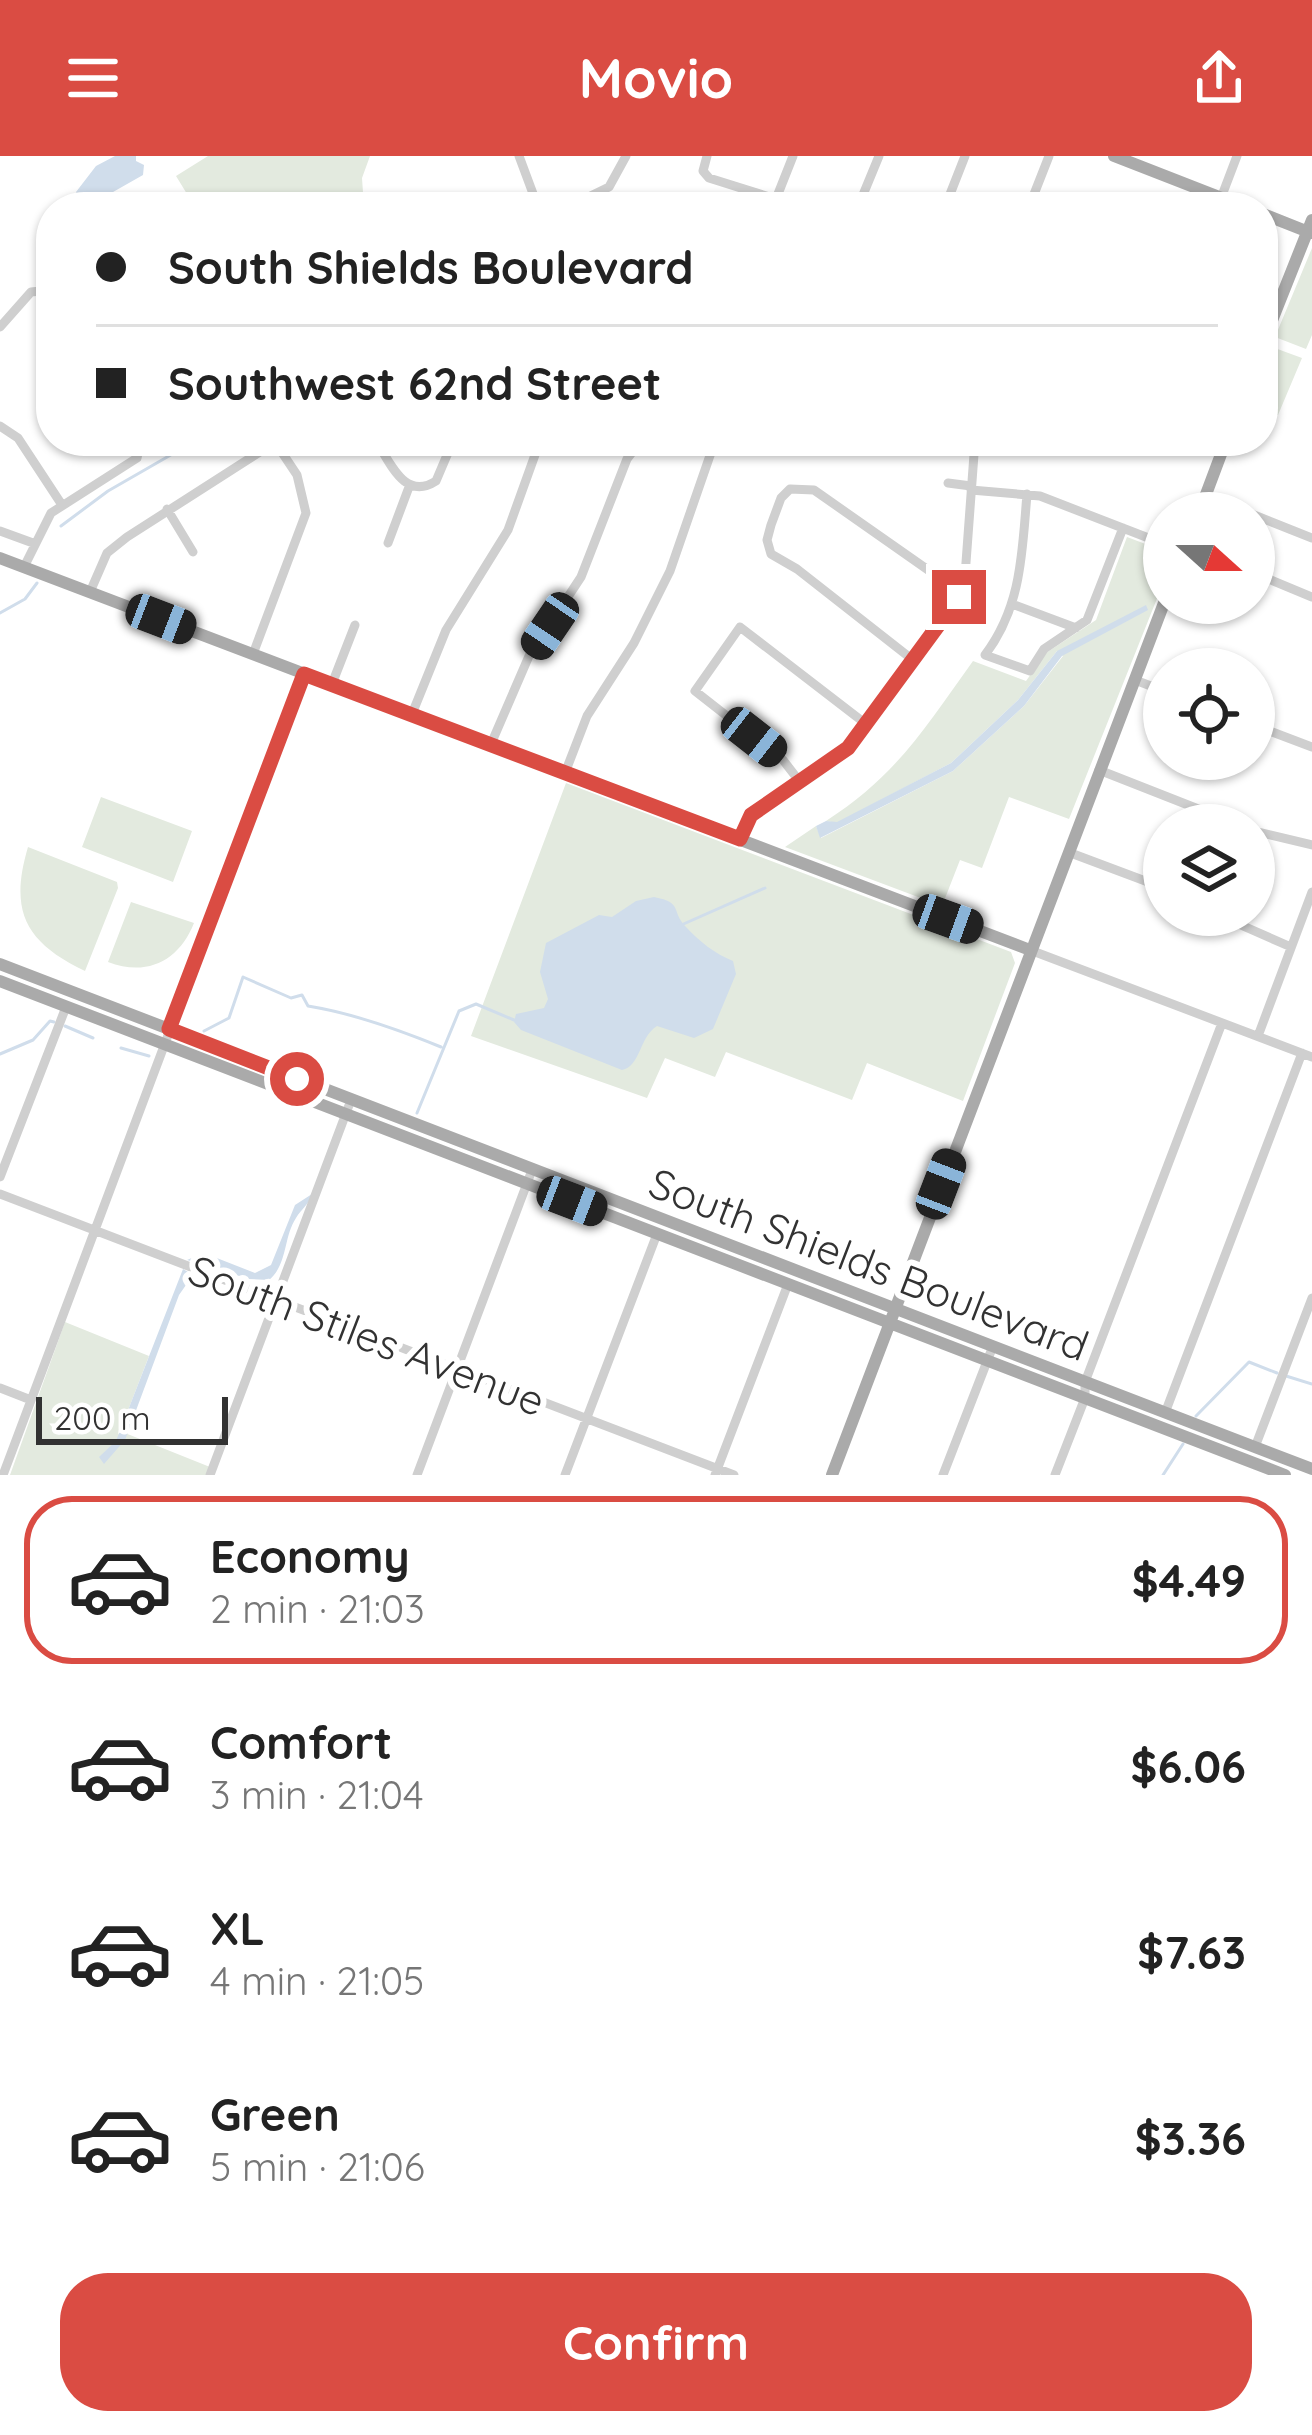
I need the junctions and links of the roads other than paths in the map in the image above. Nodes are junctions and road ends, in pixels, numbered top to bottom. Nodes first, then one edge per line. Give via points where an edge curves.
1 (519, 156) edge
2 (626, 156) edge
3 (707, 156) edge
4 (793, 156) edge
5 (879, 156) edge
6 (965, 156) edge
7 (1049, 156) edge
8 (1114, 156) edge
9 (1237, 156) edge
10 (1142, 161) edge
11 (532, 192) edge
12 (599, 192) edge
13 (754, 192) edge
14 (779, 192) edge
15 (864, 192) edge
16 (951, 192) edge
17 (1035, 192) edge
18 (1208, 192) edge
19 (1223, 192) edge
20 (1278, 218) edge
21 (1310, 228) edge
22 (36, 292) edge
23 (1278, 306) edge
24 (0, 327) edge
25 (0, 426) edge
26 (137, 456) edge
27 (253, 456) edge
28 (285, 456) edge
29 (387, 456) edge
30 (447, 456) edge
31 (535, 456) edge
32 (630, 456) edge
33 (710, 456) edge
34 (974, 456) edge
35 (1220, 456) edge
36 (948, 483) dead end
37 (409, 487) junction
38 (971, 488) junction
39 (1207, 492) edge
40 (1027, 494) junction
41 (62, 506) junction
42 (167, 509) junction
43 (1275, 523) edge
44 (1123, 528) junction
45 (0, 531) edge
46 (1143, 536) edge
47 (1312, 538) edge
48 (33, 543) junction
49 (388, 543) dead end
50 (194, 552) dead end
51 (0, 558) edge
52 (24, 567) junction
53 (1275, 582) edge
54 (963, 586) junction
55 (89, 592) junction
56 (1312, 597) edge
57 (1012, 604) junction
58 (1156, 624) edge
59 (355, 625) dead end
60 (1076, 628) junction
61 (253, 654) junction
62 (913, 660) junction
63 (304, 674) junction
64 (1135, 680) junction
65 (1143, 683) edge
66 (332, 684) junction
67 (412, 714) junction
68 (866, 724) junction
69 (1275, 733) edge
70 (491, 744) junction
71 (1312, 748) edge
72 (1099, 769) junction
73 (565, 772) junction
74 (800, 782) junction
75 (1187, 804) edge
76 (1275, 836) edge
77 (740, 839) junction
78 (1312, 844) edge
79 (1067, 851) junction
80 (1143, 880) edge
81 (1312, 892) edge
82 (1267, 936) edge
83 (1291, 946) junction
84 (1030, 950) junction
85 (0, 964) edge
86 (0, 981) edge
87 (66, 1006) junction
88 (1222, 1023) junction
89 (169, 1029) junction
90 (1258, 1036) junction
91 (164, 1045) junction
92 (1307, 1055) edge
93 (349, 1107) junction
94 (0, 1177) edge
95 (530, 1177) junction
96 (0, 1194) edge
97 (95, 1230) junction
98 (657, 1234) junction
99 (712, 1239) junction
100 (707, 1253) junction
101 (788, 1284) junction
102 (1312, 1298) edge
103 (276, 1300) junction
104 (895, 1309) junction
105 (890, 1323) junction
106 (990, 1353) junction
107 (457, 1370) junction
108 (1085, 1382) junction
109 (0, 1388) edge
110 (1085, 1398) junction
111 (31, 1400) junction
112 (1165, 1413) junction
113 (586, 1419) junction
114 (1255, 1448) junction
115 (1312, 1469) edge
116 (1281, 1470) edge
117 (716, 1472) edge
118 (3, 1475) edge
119 (210, 1475) edge
120 (417, 1475) edge
121 (565, 1475) edge
122 (734, 1475) edge
123 (832, 1475) edge
124 (944, 1475) edge
125 (1055, 1475) edge

1 - 11 street
2 - 12 street
3 - 13 street via 709,178
4 - 14 street
5 - 15 street
6 - 16 street
7 - 17 street
8 - 10 main road
9 - 19 street
10 - 18 main road
20 - 21 main road
21 - 23 main road
22 - 24 street
25 - 41 street via 17,438
26 - 41 street
27 - 42 street
28 - 61 street via 306,513
29 - 37 street
30 - 37 street via 436,481
31 - 67 street via 508,530 446,630
32 - 70 street via 581,578 529,656
33 - 73 street via 670,571 587,716
34 - 38 street
35 - 39 main road
36 - 38 street
37 - 49 street
38 - 40 street
38 - 54 street
40 - 44 street
40 - 57 street
41 - 48 street
42 - 50 street
42 - 55 street via 107,553
43 - 47 street
44 - 46 street
44 - 60 street via 1088,620
45 - 48 street
48 - 52 street
51 - 52 main road
52 - 55 main road
53 - 56 street
54 - 62 street
54 - 62 street via 941,579 814,490 790,489 776,509 771,554
55 - 61 main road
57 - 60 street
57 - 60 street via 985,655 1030,671 1044,649
58 - 64 main road
59 - 66 street
61 - 63 main road
62 - 68 street
63 - 66 main road
63 - 89 street
64 - 65 street
64 - 72 main road
66 - 67 main road
67 - 70 main road
68 - 74 street via 841,754
68 - 74 street via 740,627 694,692
69 - 71 street
70 - 73 main road
72 - 75 street
72 - 79 main road
73 - 77 main road
74 - 77 street via 751,815
76 - 78 street
77 - 84 main road
79 - 80 street
79 - 84 main road
81 - 83 street
82 - 83 street
83 - 90 street
84 - 88 street
84 - 104 main road
85 - 89 main road, South Shields Boulevard
86 - 87 main road, South Shields Boulevard
87 - 91 main road, South Shields Boulevard
87 - 94 street
88 - 90 street
88 - 108 street
89 - 91 street
89 - 93 main road, South Shields Boulevard
90 - 92 street
91 - 93 main road, South Shields Boulevard
91 - 97 street
92 - 112 street
93 - 95 main road, South Shields Boulevard
93 - 103 street
95 - 98 main road, South Shields Boulevard
95 - 99 main road, South Shields Boulevard
95 - 107 street
96 - 97 street, South Stiles Avenue
97 - 103 street, South Stiles Avenue
97 - 111 street
98 - 100 main road, South Shields Boulevard
98 - 113 street
99 - 100 main road
99 - 104 main road, South Shields Boulevard
100 - 101 main road, South Shields Boulevard
101 - 105 main road, South Shields Boulevard
101 - 117 street
102 - 114 street
103 - 107 street, South Stiles Avenue
103 - 119 street
104 - 105 main road
104 - 106 main road, South Shields Boulevard
105 - 106 main road, South Shields Boulevard
105 - 123 main road
106 - 108 main road, South Shields Boulevard
106 - 110 main road, South Shields Boulevard
106 - 124 street
107 - 113 street, South Stiles Avenue
107 - 120 street
108 - 110 street
108 - 112 main road, South Shields Boulevard
109 - 111 street
110 - 116 main road, South Shields Boulevard
110 - 125 street
111 - 118 street
112 - 114 main road, South Shields Boulevard
113 - 117 street, South Stiles Avenue
113 - 121 street
114 - 116 main road, South Shields Boulevard
115 - 116 main road, South Shields Boulevard
117 - 122 street, South Stiles Avenue

